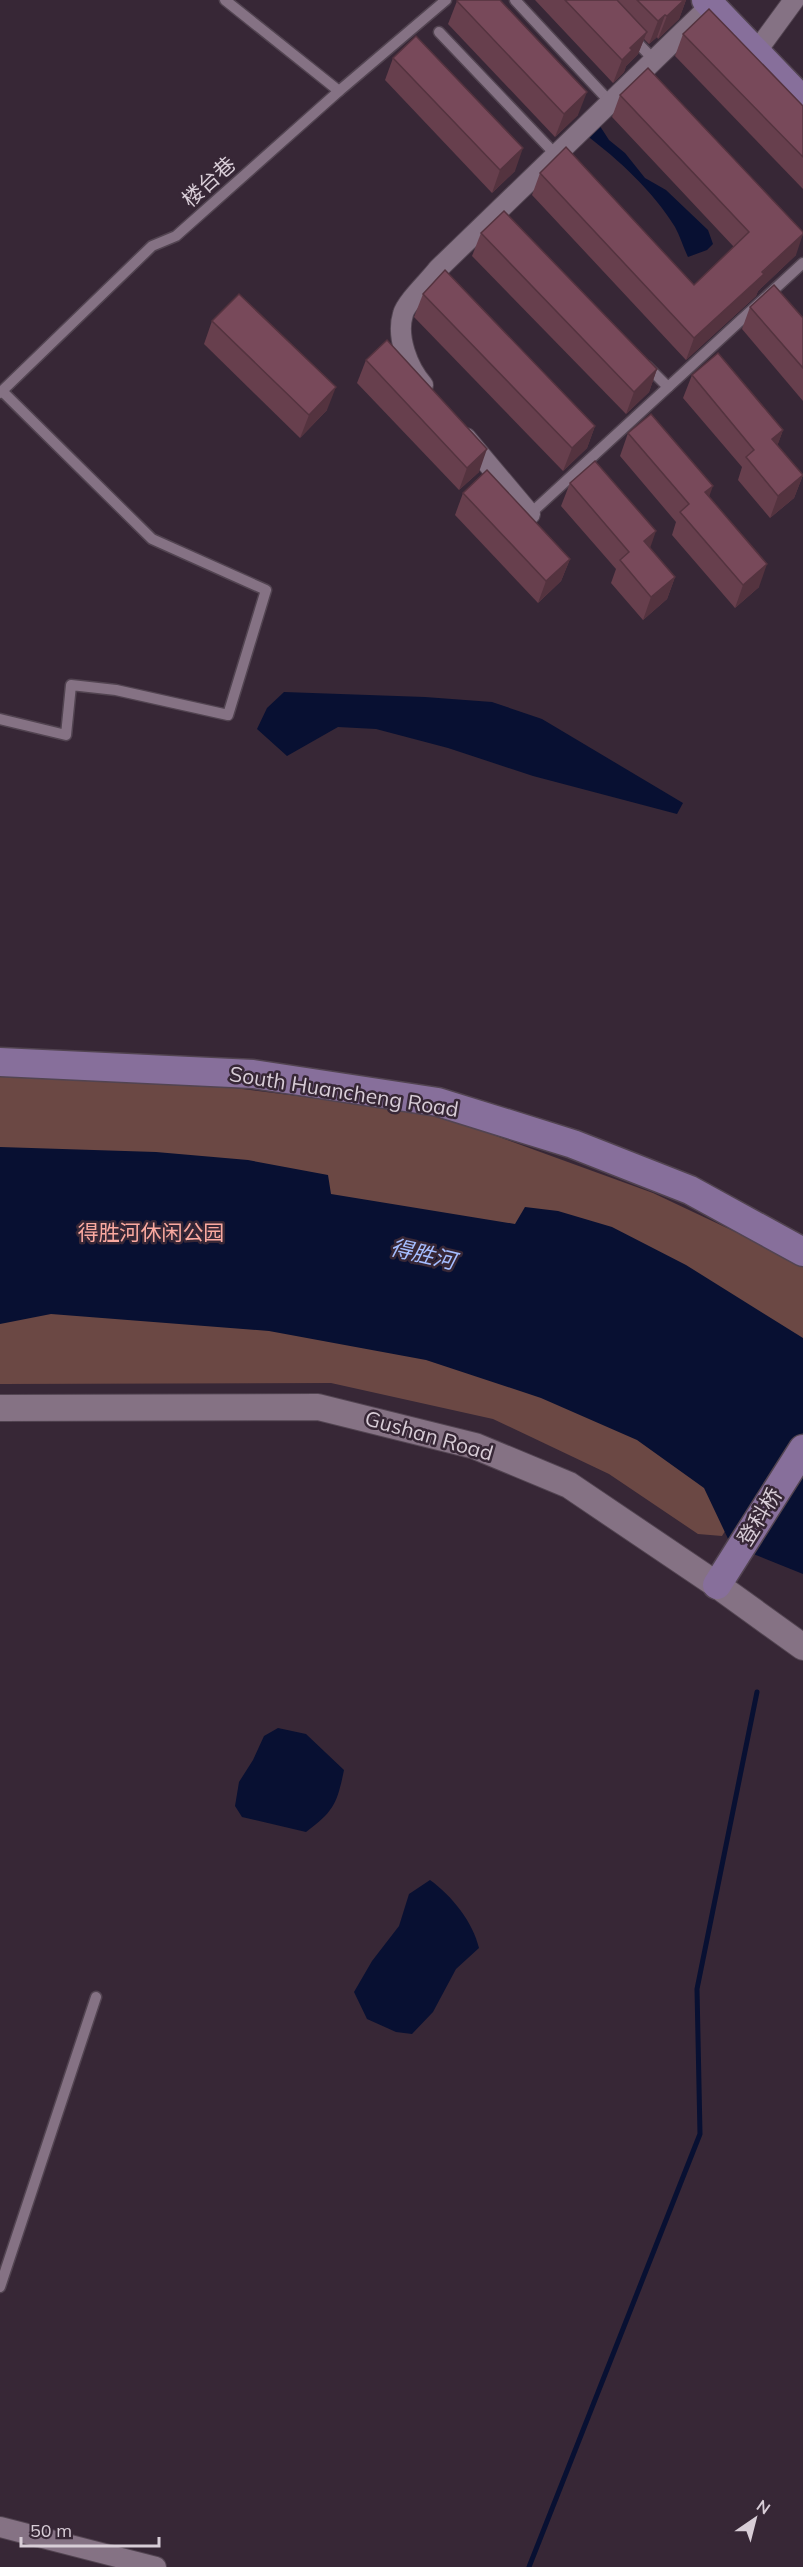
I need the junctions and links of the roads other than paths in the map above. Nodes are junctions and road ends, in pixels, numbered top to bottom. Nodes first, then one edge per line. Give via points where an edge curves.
1 (225, 0) edge
2 (446, 0) edge
3 (515, 0) edge
4 (794, 0) edge
5 (709, 2) edge
6 (622, 26) edge
7 (439, 32) dead end
8 (756, 52) junction
9 (653, 68) junction
10 (339, 92) junction
11 (803, 101) edge
12 (611, 103) junction
13 (557, 156) junction
14 (803, 263) edge
15 (636, 354) edge
16 (668, 387) junction
17 (1, 392) edge
18 (434, 399) edge
19 (456, 426) edge
20 (530, 514) joint
21 (0, 719) edge
22 (0, 1062) edge
23 (803, 1252) edge
24 (0, 1408) edge
25 (803, 1449) edge
26 (717, 1585) junction
27 (803, 1647) edge
28 (96, 1997) dead end
29 (0, 2287) edge
30 (0, 2527) edge
31 (156, 2567) edge

1 - 10 lane
2 - 10 lane, 楼台巷
3 - 12 lane
4 - 8 street
5 - 8 main road
5 - 9 street
6 - 9 lane
7 - 13 lane
8 - 11 main road
9 - 12 street
10 - 17 lane, 楼台巷 via 176,236 152,246
12 - 13 street
13 - 18 street via 505,215 438,269 403,312 401,328 412,373
14 - 16 lane
15 - 16 lane
16 - 20 lane
17 - 21 lane via 152,539 266,591 228,715 116,690 71,686 66,735
19 - 20 street
22 - 23 main road, South Huancheng Road via 253,1074 438,1102 573,1144 690,1190
24 - 26 street, Gushan Road via 318,1407 475,1446 569,1485
25 - 26 main road, 登科桥
26 - 27 street, Gushan Road
28 - 29 lane
30 - 31 street

